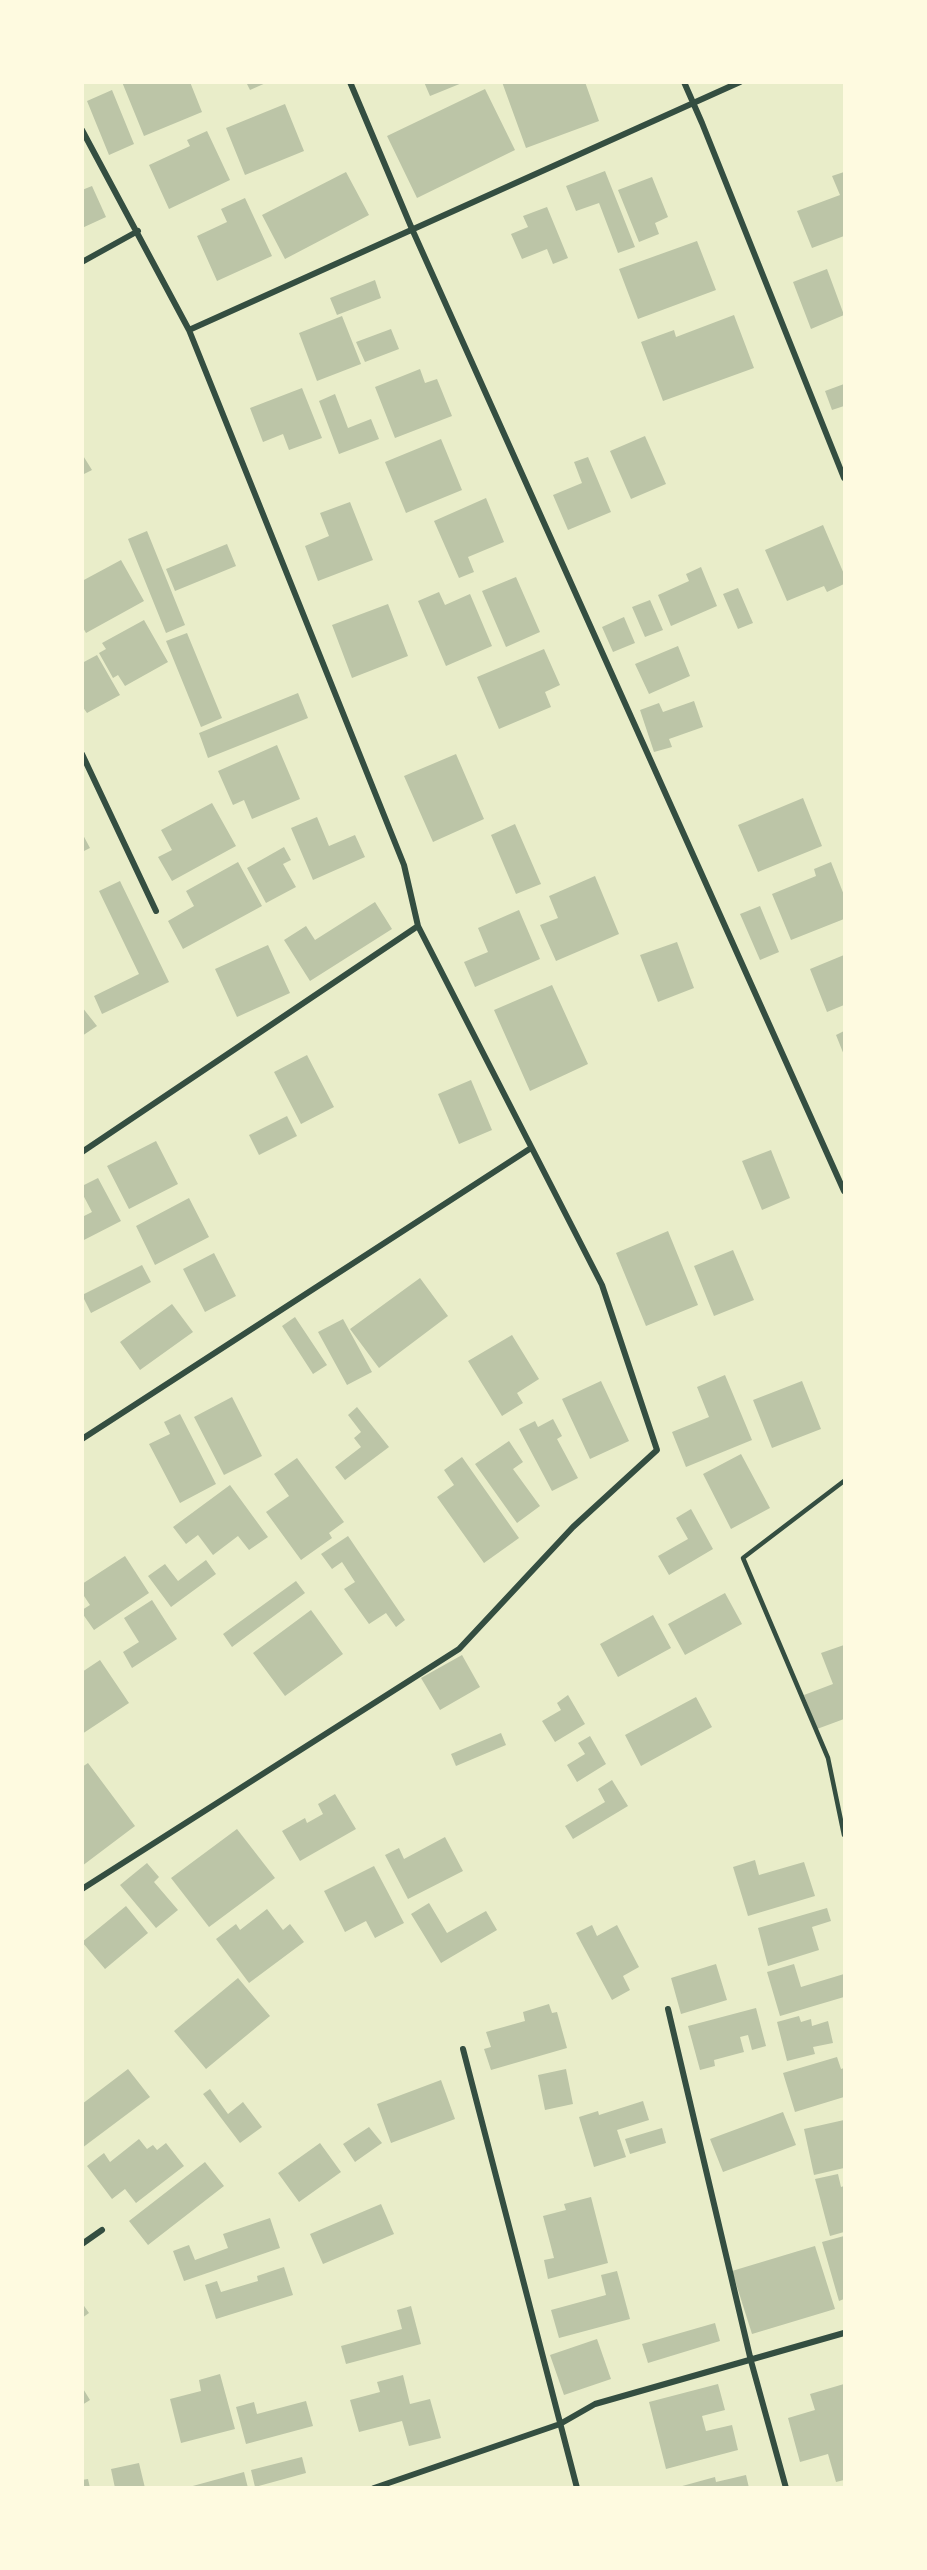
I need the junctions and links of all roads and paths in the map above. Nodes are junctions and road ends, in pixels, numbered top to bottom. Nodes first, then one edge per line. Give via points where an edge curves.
1 (350, 82) edge
2 (684, 82) edge
3 (740, 82) edge
4 (693, 104) junction
5 (82, 130) edge
6 (412, 230) junction
7 (138, 231) junction
8 (82, 262) edge
9 (189, 330) junction
10 (844, 478) edge
11 (82, 754) edge
12 (156, 911) dead end
13 (418, 926) junction
14 (531, 1148) junction
15 (82, 1152) edge
16 (844, 1191) edge
17 (82, 1439) edge
18 (844, 1481) edge
19 (844, 1835) edge
20 (82, 1889) edge
21 (668, 2009) dead end
22 (463, 2049) dead end
23 (102, 2230) dead end
24 (82, 2244) edge
25 (844, 2333) edge
26 (751, 2361) junction
27 (560, 2424) junction
28 (374, 2487) edge
29 (578, 2487) edge
30 (786, 2487) edge

1 - 6 street
2 - 4 street
3 - 4 street
4 - 6 street
4 - 10 street
5 - 7 street
6 - 9 street
6 - 16 street
7 - 8 street
7 - 9 street
9 - 13 street via 404,865
11 - 12 street
13 - 14 street
13 - 15 street
14 - 17 street
14 - 20 street via 602,1285 657,1450 573,1527 459,1648
18 - 19 lane via 742,1558 828,1758
21 - 26 street
22 - 27 street
23 - 24 street
25 - 26 street
26 - 27 street via 595,2404
26 - 30 street
27 - 28 street
27 - 29 street

